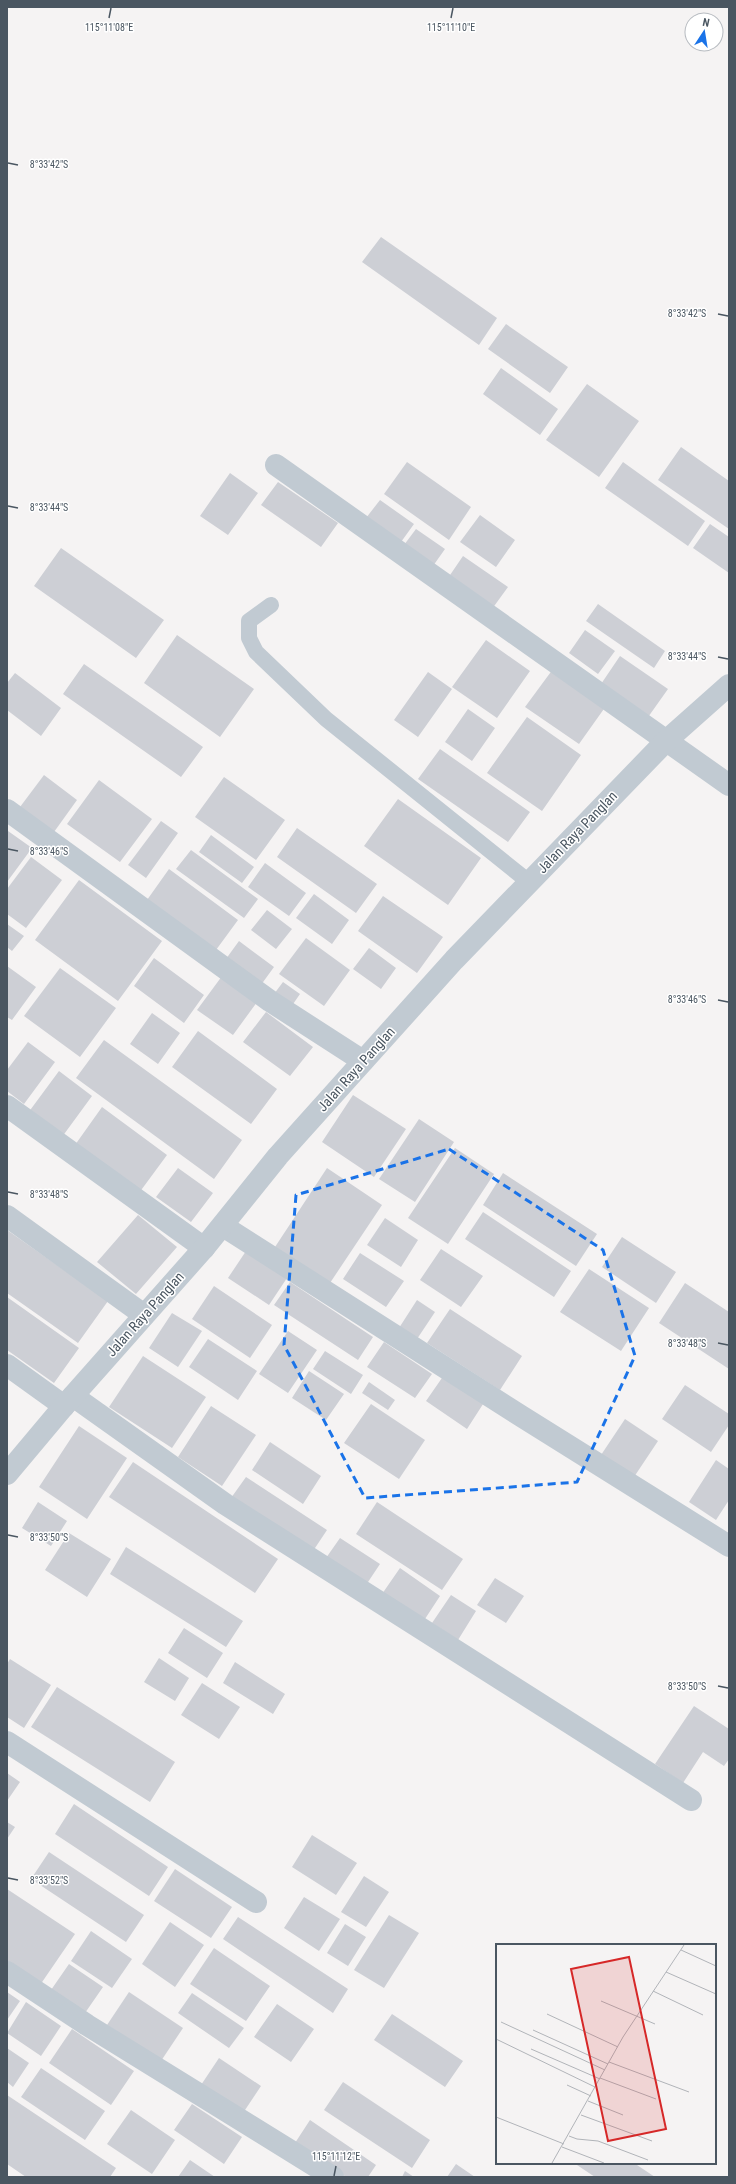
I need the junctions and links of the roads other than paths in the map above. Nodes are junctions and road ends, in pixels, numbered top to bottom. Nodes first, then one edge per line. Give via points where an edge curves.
1 (276, 465) dead end
2 (271, 605) dead end
3 (729, 685) edge
4 (666, 741) junction
5 (729, 785) edge
6 (7, 810) edge
7 (529, 882) junction
8 (363, 1061) junction
9 (7, 1106) edge
10 (7, 1216) edge
11 (223, 1226) junction
12 (204, 1248) junction
13 (144, 1315) junction
14 (7, 1365) edge
15 (69, 1401) junction
16 (7, 1474) edge
17 (729, 1546) edge
18 (7, 1742) edge
19 (692, 1800) dead end
20 (256, 1902) dead end
21 (7, 1972) edge
22 (333, 2177) edge

1 - 4 street
2 - 7 lane via 249,621 249,638 256,652 326,719
3 - 4 street, Jalan Raya Panglan
4 - 5 street
4 - 7 street, Jalan Raya Panglan
6 - 8 street via 270,1001
7 - 8 street, Jalan Raya Panglan
8 - 11 street, Jalan Raya Panglan via 278,1156
9 - 12 street
10 - 13 street
11 - 12 street, Jalan Raya Panglan
11 - 17 street
12 - 13 street, Jalan Raya Panglan
13 - 15 street, Jalan Raya Panglan
14 - 15 street
15 - 16 street, Jalan Raya Panglan
15 - 19 street via 225,1504
18 - 20 street
21 - 22 street via 87,2025

